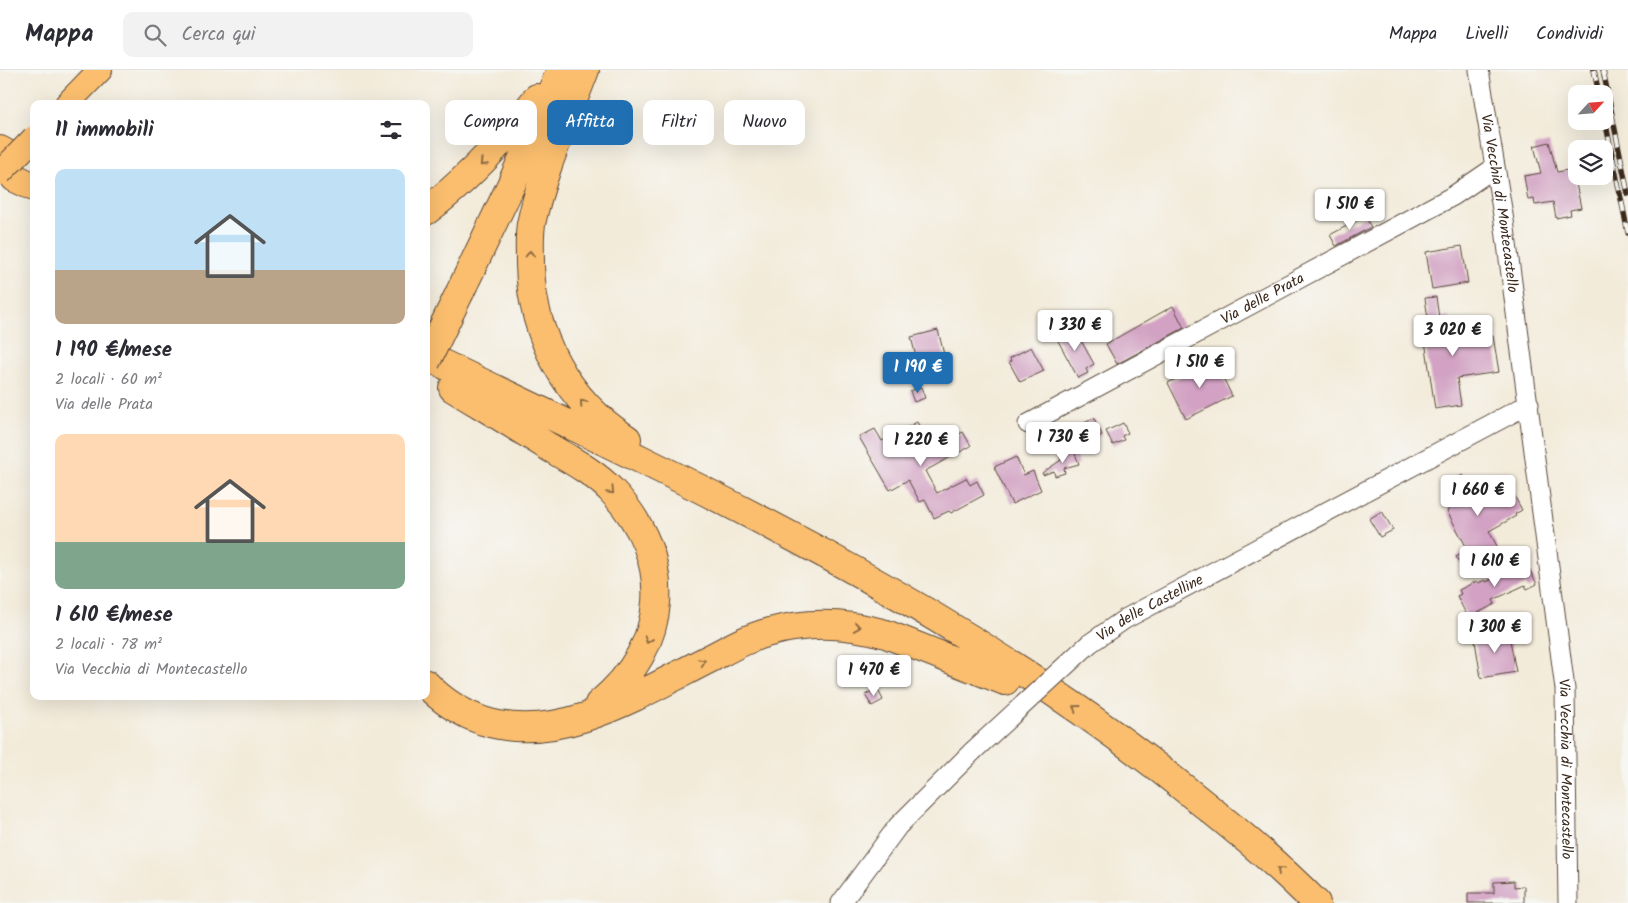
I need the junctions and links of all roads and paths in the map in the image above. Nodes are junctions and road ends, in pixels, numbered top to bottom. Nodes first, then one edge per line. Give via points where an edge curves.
1 (100, 70) edge
2 (556, 70) edge
3 (561, 70) edge
4 (573, 70) edge
5 (585, 70) edge
6 (1478, 70) edge
7 (70, 100) edge
8 (30, 145) edge
9 (17, 168) edge
10 (1494, 168) junction
11 (512, 183) junction
12 (430, 208) edge
13 (430, 354) edge
14 (430, 358) edge
15 (430, 377) edge
16 (453, 388) junction
17 (1529, 404) junction
18 (1028, 424) dead end
19 (738, 510) junction
20 (1005, 681) junction
21 (430, 688) edge
22 (578, 718) junction
23 (841, 903) edge
24 (1290, 903) edge
25 (1316, 903) edge
26 (1568, 903) edge

1 - 7 main road
2 -> 12 highway via 494,151 468,178
3 - 11 highway
4 - 11 highway
19 -> 5 highway via 593,414 558,367 535,313 530,279 531,226 543,181
6 - 10 street, Via Vecchia di Montecastello
8 - 9 main road, bridge
10 - 17 street, Via Vecchia di Montecastello
10 - 18 street, Via delle Prata via 1453,196
11 - 13 highway, bridge
14 - 19 highway
15 - 16 highway
16 - 20 highway via 779,549 885,607
16 -> 22 highway via 602,481 635,521 652,559 656,607 644,652 616,689
17 - 23 street, Via delle Castelline, bridge via 1125,619 1089,644 973,751 898,826
17 - 26 street, Via Vecchia di Montecastello via 1565,689
25 -> 19 highway via 1205,804 1070,703 889,590
22 -> 20 highway via 613,707 752,638 809,625 849,626 886,634
20 - 24 highway via 1091,739 1172,800
21 - 22 highway via 451,706 493,724 546,727

